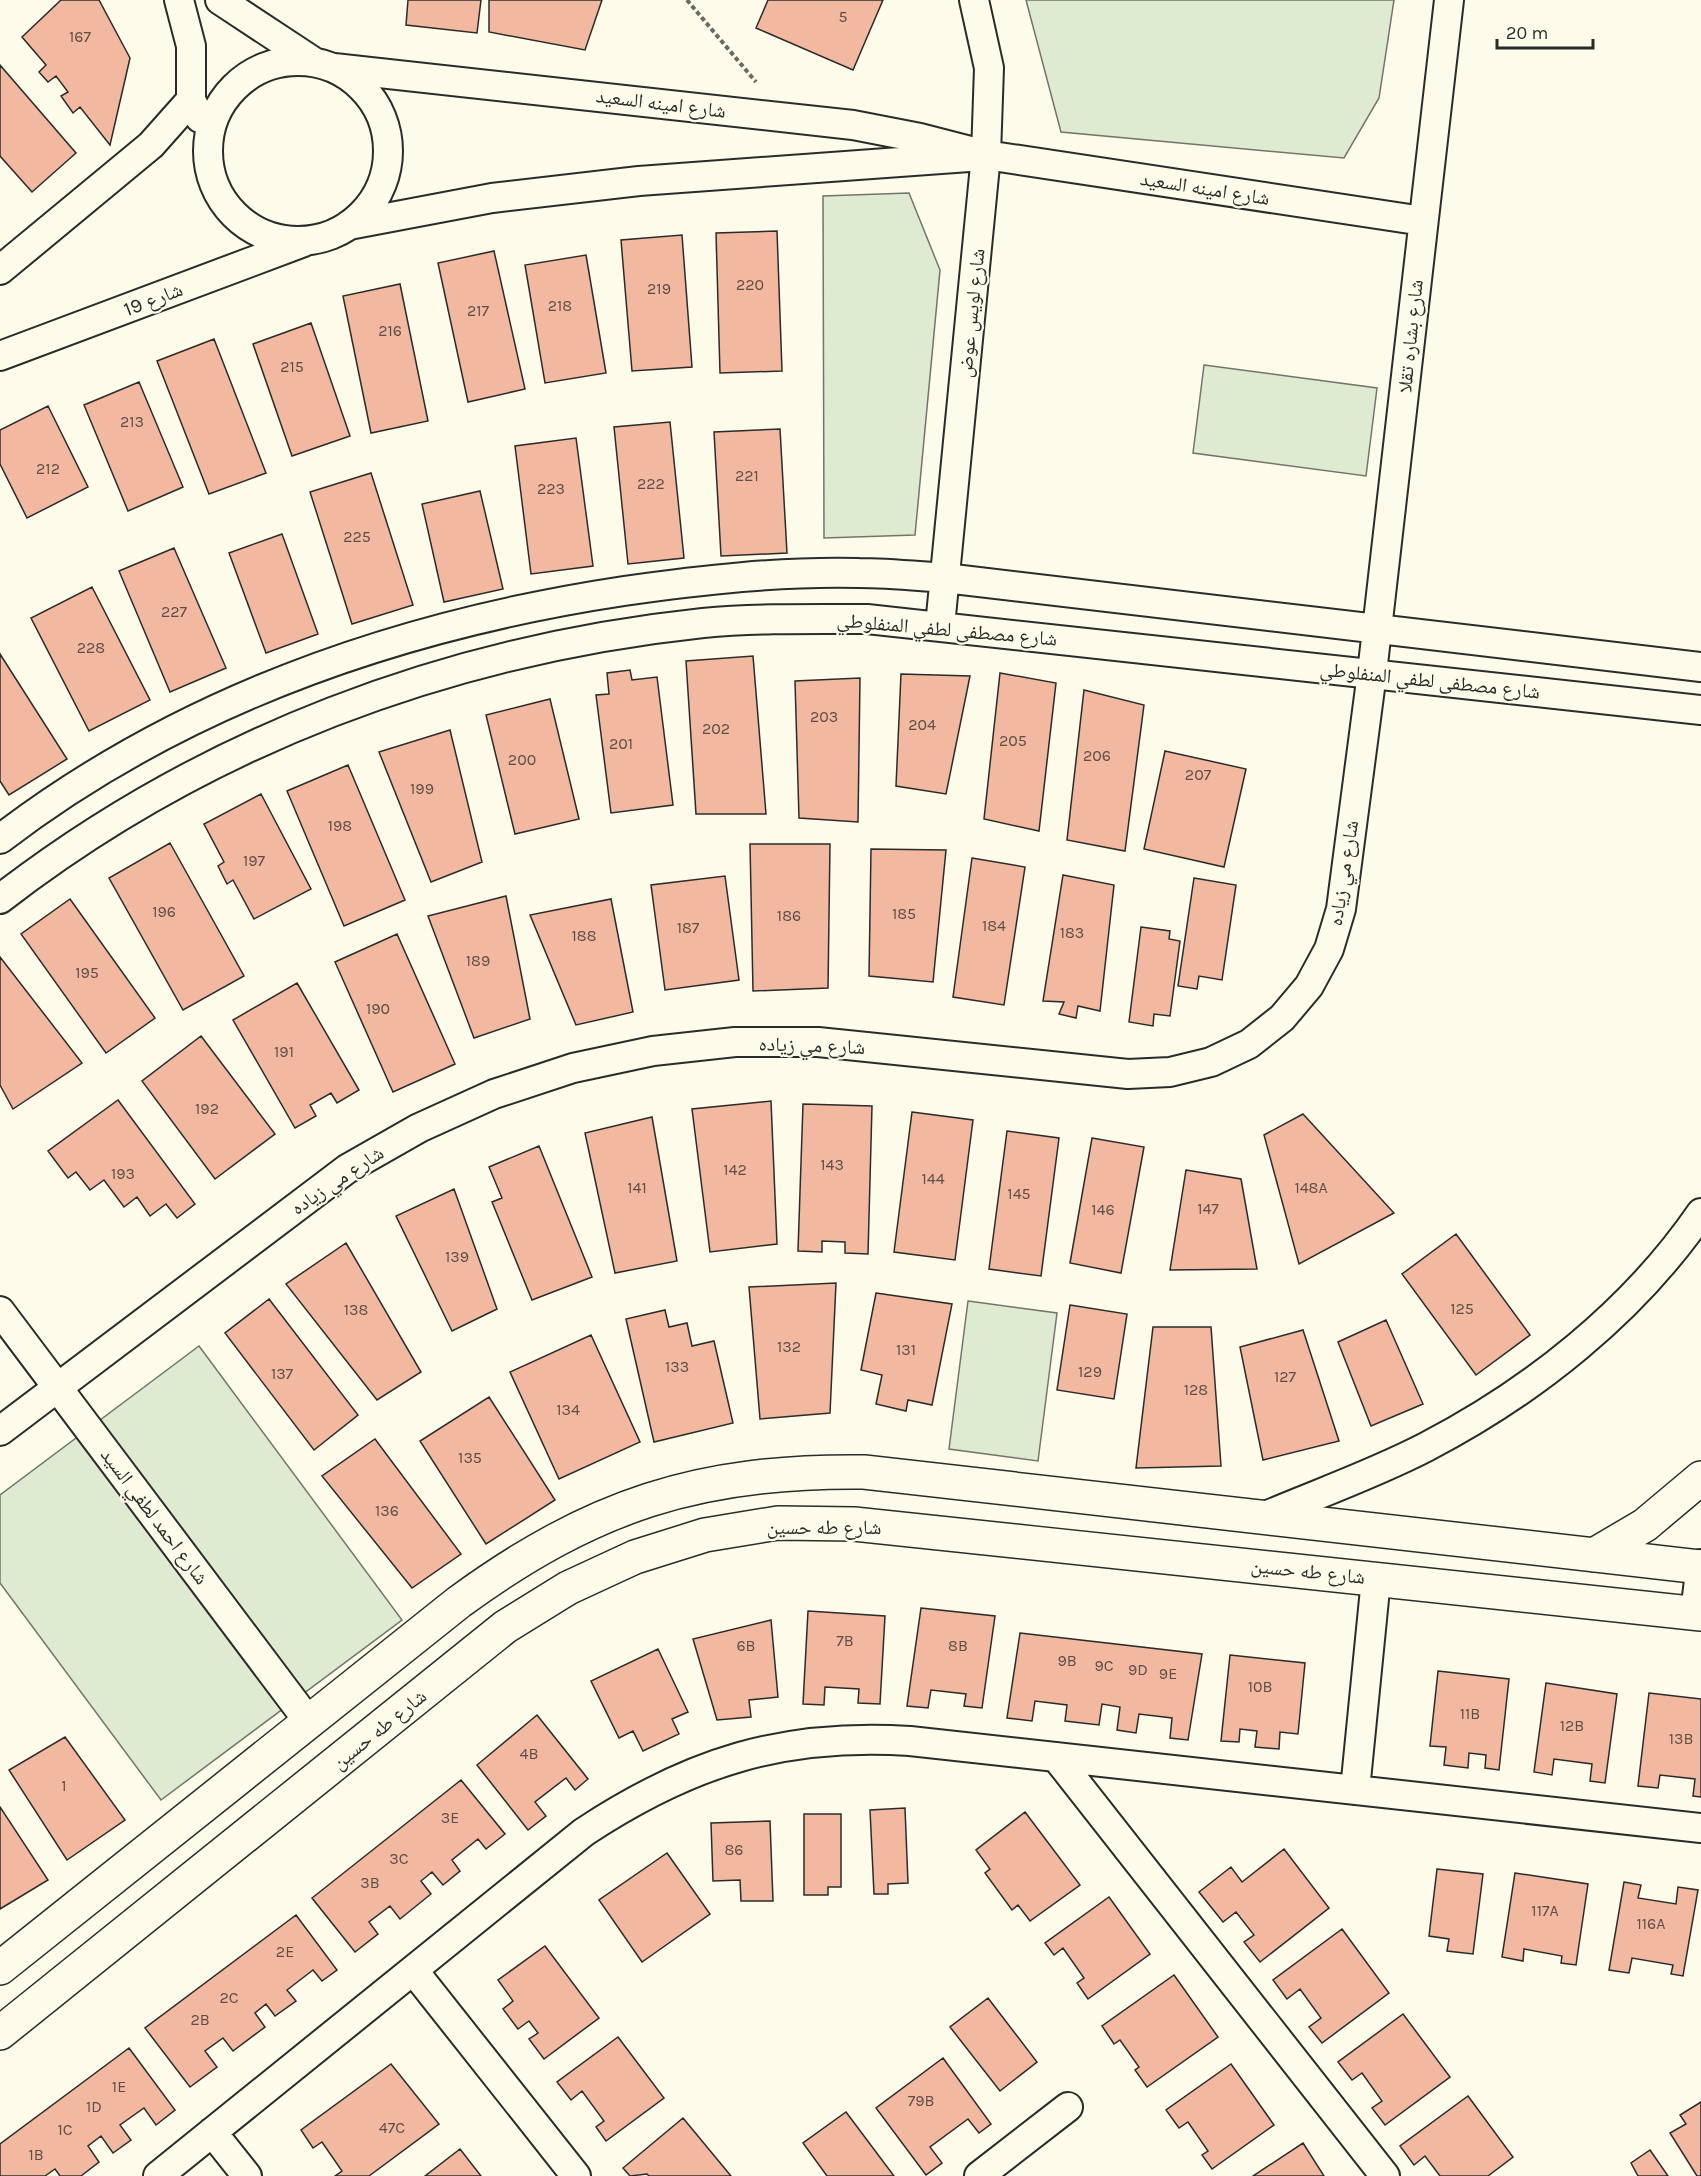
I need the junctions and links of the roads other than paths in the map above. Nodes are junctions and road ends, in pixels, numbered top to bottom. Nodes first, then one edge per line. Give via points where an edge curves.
1 (179, 0) edge
2 (220, 0) edge
3 (974, 0) edge
4 (1449, 0) edge
5 (324, 65) junction
6 (230, 91) junction
7 (191, 100) junction
8 (209, 138) junction
9 (986, 155) junction
10 (1423, 221) junction
11 (349, 225) junction
12 (306, 241) junction
13 (0, 270) edge
14 (0, 356) edge
15 (945, 578) junction
16 (940, 626) junction
17 (1377, 629) junction
18 (1701, 667) edge
19 (1372, 673) junction
20 (1701, 710) edge
21 (0, 839) edge
22 (0, 899) edge
23 (1701, 1213) edge
24 (0, 1311) edge
25 (59, 1386) junction
26 (0, 1431) edge
27 (1701, 1478) edge
28 (1263, 1517) junction
29 (1594, 1555) junction
30 (1701, 1566) edge
31 (1376, 1579) junction
32 (1698, 1613) edge
33 (309, 1722) junction
34 (1056, 1757) junction
35 (1355, 1790) junction
36 (192, 1815) junction
37 (1701, 1828) edge
38 (224, 1853) junction
39 (6, 1961) edge
40 (413, 1970) junction
41 (0, 2033) edge
42 (1068, 2107) dead end
43 (212, 2132) junction
44 (158, 2176) edge
45 (247, 2176) edge
46 (576, 2176) edge
47 (979, 2176) edge
48 (1385, 2176) edge

1 - 7 street via 191,46
2 - 5 street
3 - 9 street, شارع لويس عوض via 989,68
4 - 10 street, شارع بشاره تقلا
5 - 6 street via 291,61 268,65
5 - 9 street, شارع امينه السعيد via 785,117 886,131
5 - 11 street via 354,81 371,98 388,142 387,166 379,190 367,210
6 - 7 street
6 - 8 street via 216,113
7 - 8 street
7 - 13 street via 151,145
8 - 12 street via 214,183 225,204 261,233
9 - 10 street, شارع امينه السعيد
9 - 11 street, شارع امينه السعيد via 639,181 492,198
9 - 15 street, شارع لويس عوض
10 - 17 street, شارع بشاره تقلا
11 - 12 street
12 - 14 street, شارع 19
15 - 16 street, شارع لويس عوض
15 - 17 street
15 - 21 street via 789,574 673,584 512,611 399,639 304,670 213,709 125,755
16 - 19 street, شارع مصطفى لطفي المنفلوطي
16 - 22 street, شارع مصطفى لطفي المنفلوطي via 867,619 786,618 706,623 625,633 468,665 316,717 170,786 101,827
17 - 18 street
17 - 19 street, شارع بشاره تقلا
19 - 20 street, شارع مصطفى لطفي المنفلوطي
19 - 25 street, شارع مي زياده via 1341,909 1329,949 1309,986 1282,1018 1249,1044 1211,1062 1170,1072 1128,1074 818,1042 735,1042 665,1050 573,1068 494,1094 419,1128 347,1169
23 - 28 street via 1641,1286 1575,1348 1503,1402 1425,1447
24 - 25 street, شارع احمد لطفي السيد
25 - 26 street, شارع مي زياده
25 - 33 street, شارع احمد لطفي السيد
27 - 29 street via 1645,1525
28 - 29 street
28 - 33 street via 864,1472 802,1471 679,1490 563,1534 509,1566
29 - 30 street
30 - 32 street
31 - 32 street, شارع طه حسين
31 - 35 street
31 - 38 street, شارع طه حسين via 854,1524 778,1522 705,1535 635,1557 568,1588 505,1627
33 - 36 street
34 - 35 street
34 - 40 street via 870,1739 789,1745 711,1765 666,1783 584,1832
34 - 48 street
35 - 37 street
36 - 38 street
36 - 39 street
38 - 41 street, شارع طه حسين
40 - 43 street
40 - 46 street
42 - 47 street
43 - 44 street
43 - 45 street

